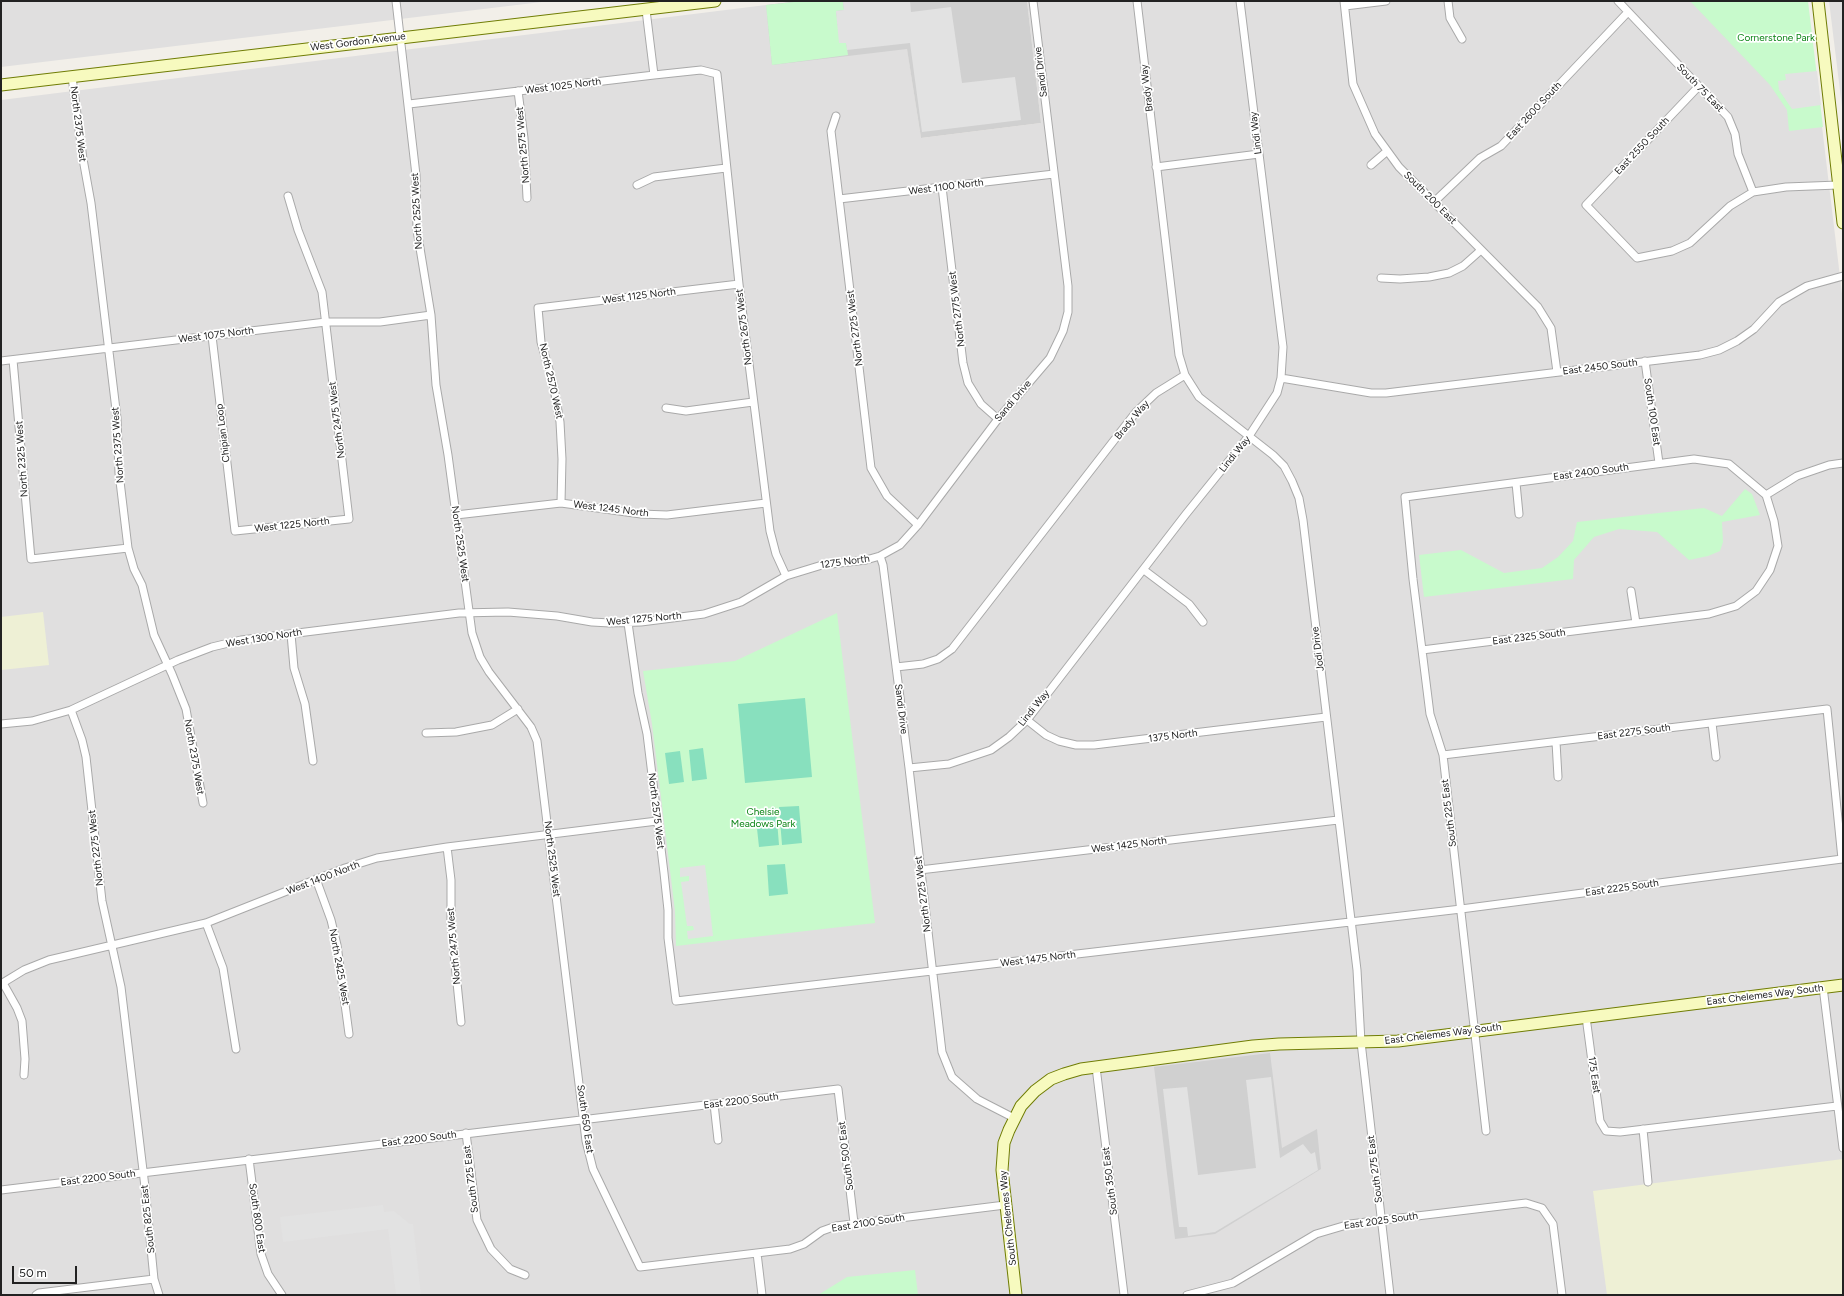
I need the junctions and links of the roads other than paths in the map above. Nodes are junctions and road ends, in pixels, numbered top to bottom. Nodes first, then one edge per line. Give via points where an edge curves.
1 (396, 1) edge
2 (714, 1) edge
3 (1033, 1) edge
4 (1137, 1) edge
5 (1240, 1) edge
6 (1386, 1) edge
7 (1448, 1) edge
8 (1618, 1) edge
9 (1818, 1) edge
10 (1344, 4) edge
11 (646, 10) junction
12 (1628, 12) junction
13 (401, 37) junction
14 (1462, 39) dead end
15 (717, 74) joint
16 (654, 75) junction
17 (72, 77) junction
18 (1, 85) edge
19 (1699, 86) junction
20 (518, 91) junction
21 (409, 104) junction
22 (836, 116) dead end
23 (1386, 152) junction
24 (1258, 154) junction
25 (1371, 165) dead end
26 (1156, 167) junction
27 (726, 168) junction
28 (1054, 174) junction
29 (637, 185) dead end
30 (1838, 185) junction
31 (942, 187) junction
32 (1753, 192) junction
33 (288, 196) dead end
34 (527, 198) dead end
35 (839, 199) junction
36 (1434, 202) junction
37 (1843, 223) edge
38 (1481, 250) junction
39 (1843, 276) edge
40 (1380, 278) dead end
41 (739, 284) junction
42 (538, 308) joint
43 (431, 315) junction
44 (326, 322) junction
45 (212, 336) junction
46 (108, 347) junction
47 (13, 360) junction
48 (1, 361) edge
49 (1645, 361) junction
50 (1557, 372) junction
51 (1185, 375) junction
52 (1281, 378) junction
53 (753, 402) junction
54 (666, 408) dead end
55 (998, 419) junction
56 (1250, 436) junction
57 (1659, 463) junction
58 (1843, 463) edge
59 (1516, 483) junction
60 (1766, 495) junction
61 (1405, 497) joint
62 (561, 503) junction
63 (766, 503) junction
64 (1519, 514) dead end
65 (456, 515) junction
66 (349, 519) joint
67 (918, 525) junction
68 (235, 531) joint
69 (128, 548) junction
70 (880, 556) junction
71 (1144, 570) junction
72 (786, 576) junction
73 (1631, 591) dead end
74 (470, 612) junction
75 (1203, 622) dead end
76 (628, 623) junction
77 (1636, 623) junction
78 (291, 634) junction
79 (1422, 650) junction
80 (168, 665) junction
81 (896, 667) junction
82 (518, 709) junction
83 (71, 710) junction
84 (1326, 717) junction
85 (1026, 720) junction
86 (1712, 723) junction
87 (1, 724) edge
88 (426, 733) dead end
89 (1556, 742) junction
90 (1442, 755) junction
91 (1716, 757) dead end
92 (313, 761) dead end
93 (909, 768) junction
94 (1558, 777) dead end
95 (1843, 788) edge
96 (1835, 789) junction
97 (203, 803) dead end
98 (1338, 820) junction
99 (657, 821) junction
100 (550, 835) junction
101 (447, 847) junction
102 (1842, 859) edge
103 (920, 870) junction
104 (316, 879) junction
105 (1461, 910) junction
106 (1401, 916) joint
107 (1351, 922) junction
108 (206, 923) junction
109 (112, 945) junction
110 (1357, 970) joint
111 (933, 972) junction
112 (2, 983) edge
113 (1843, 985) edge
114 (1823, 987) junction
115 (676, 1000) joint
116 (1586, 1017) junction
117 (461, 1022) dead end
118 (1474, 1031) junction
119 (573, 1032) joint
120 (349, 1034) dead end
121 (1361, 1042) junction
122 (236, 1049) dead end
123 (1096, 1067) junction
124 (24, 1075) dead end
125 (838, 1089) joint
126 (714, 1104) junction
127 (1838, 1106) junction
128 (1014, 1118) junction
129 (136, 1119) joint
130 (584, 1119) junction
131 (1643, 1129) junction
132 (1486, 1131) dead end
133 (466, 1133) junction
134 (718, 1140) dead end
135 (1843, 1148) edge
136 (249, 1159) junction
137 (143, 1173) junction
138 (1648, 1182) dead end
139 (1, 1190) edge
140 (1005, 1205) junction
141 (1381, 1220) junction
142 (854, 1223) junction
143 (757, 1253) junction
144 (640, 1267) joint
145 (525, 1275) dead end
146 (154, 1279) junction
147 (36, 1295) edge
148 (159, 1295) edge
149 (282, 1295) edge
150 (762, 1295) edge
151 (1016, 1295) edge
152 (1124, 1295) edge
153 (1187, 1295) edge
154 (1390, 1295) edge
155 (1561, 1295) edge

1 - 13 street, North 2525 West
2 - 11 street, West Gordon Avenue
3 - 28 street, Sandi Drive
4 - 26 street, Brady Way
5 - 24 street, Lindi Way
6 - 10 street
7 - 14 street via 1450,18
8 - 12 street, South 75 East
9 - 30 street
10 - 23 street, South 200 East via 1353,84 1375,134
11 - 13 street, West Gordon Avenue
11 - 16 street
12 - 19 street, South 75 East
12 - 36 street, East 2600 South via 1501,146 1480,158
13 - 17 street, West Gordon Avenue
13 - 21 street, North 2525 West
15 - 16 street, West 1025 North via 701,70
15 - 27 street, North 2675 West
16 - 20 street, West 1025 North
17 - 18 street, West Gordon Avenue
17 - 46 street, North 2375 West via 82,159 91,203
19 - 32 street, South 75 East via 1728,117 1735,134 1738,154
19 - 32 street, East 2550 South via 1586,206 1637,258 1672,251 1690,243 1730,206
20 - 21 street, West 1025 North
20 - 34 street, North 2575 West via 524,138
21 - 43 street, North 2525 West via 416,180 416,230
22 - 35 street, North 2725 West via 831,131
23 - 25 street
23 - 36 street, South 200 East
24 - 26 street
24 - 52 street, Lindi Way via 1283,347
26 - 51 street, Brady Way via 1179,355
27 - 29 street via 654,177
27 - 41 street, North 2675 West
28 - 31 street, West 1100 North
28 - 55 street, Sandi Drive via 1068,286 1068,312 1063,331 1050,358
30 - 32 street via 1786,186
30 - 37 street
31 - 35 street, West 1100 North
31 - 55 street, North 2775 West via 963,362 968,383 981,404
33 - 44 street, North 2475 West via 298,230 319,281
35 - 67 street, North 2725 West via 871,468 887,496
36 - 38 street, South 200 East
38 - 40 street via 1463,266 1449,273 1429,277
38 - 50 street, South 200 East via 1538,307 1551,328
39 - 49 street, East 2450 South via 1807,286 1779,302 1754,329 1737,342 1719,350 1700,355
41 - 42 street, West 1125 North
41 - 53 street, North 2675 West
42 - 62 street, North 2570 West via 541,342 553,383 560,422
43 - 44 street, West 1075 North via 380,322
43 - 65 street, North 2525 West via 436,385
44 - 45 street, West 1075 North
44 - 66 street, North 2475 West
45 - 46 street, West 1075 North
45 - 68 street, Chipian Loop
46 - 47 street, West 1075 North
46 - 69 street, North 2375 West
47 - 48 street, West 1075 North
47 - 69 street, North 2325 West via 31,559
49 - 50 street, East 2450 South
49 - 57 street, South 100 East
50 - 52 street, East 2450 South via 1386,393 1371,393
51 - 56 street, Jodi Drive via 1199,397
51 - 81 street, Brady Way via 1156,393 1136,412 952,649 938,659 923,664
52 - 56 street, Lindi Way via 1277,393
53 - 54 street via 686,411
53 - 63 street, North 2675 West
55 - 67 street, Sandi Drive
56 - 71 street, Lindi Way
56 - 84 street, Jodi Drive via 1284,466 1299,498
57 - 59 street, East 2400 South
57 - 60 street, East 2400 South via 1694,459 1729,464
58 - 60 street via 1797,476
59 - 61 street, East 2400 South
59 - 64 street
60 - 77 street, East 2325 South via 1778,546 1770,570 1756,591 1736,606 1710,614
61 - 79 street, South 225 East
62 - 63 street, West 1245 North via 641,514 668,515
62 - 65 street, West 1245 North
63 - 72 street, North 2675 West via 772,543
65 - 74 street, North 2525 West
66 - 68 street, West 1225 North
67 - 70 street, Sandi Drive via 900,545
69 - 80 street, North 2375 West via 142,585 154,635
70 - 72 street, 1275 North via 822,565
70 - 81 street, Sandi Drive via 884,565
71 - 75 street via 1188,604
71 - 85 street, Lindi Way
72 - 76 street, West 1275 North via 741,602 723,609 704,614
73 - 77 street
74 - 76 street, West 1275 North via 508,612 592,622
74 - 78 street, West 1300 North
74 - 82 street, North 2525 West via 472,633 480,657
76 - 99 street, North 2575 West via 647,734
77 - 79 street, East 2325 South
78 - 80 street, West 1300 North via 241,640 212,647
78 - 92 street via 294,668 305,704
79 - 90 street, South 225 East via 1430,714
80 - 83 street, West 1300 North
80 - 97 street, North 2375 West via 186,709
81 - 93 street, Sandi Drive
82 - 88 street via 492,725 456,732
82 - 100 street, North 2525 West via 537,741
83 - 87 street, West 1300 North via 32,721
83 - 109 street, North 2275 West via 86,757 99,882
84 - 85 street, 1375 North via 1094,745 1076,745 1059,741
84 - 98 street, Jodi Drive
85 - 93 street, Lindi Way via 1010,737 991,750 949,764
86 - 89 street, East 2275 South
86 - 91 street
86 - 96 street, East 2275 South via 1827,709
89 - 90 street, East 2275 South
89 - 94 street
90 - 105 street, South 225 East
93 - 103 street, North 2725 West
95 - 96 street
96 - 102 street
98 - 103 street, West 1425 North
98 - 107 street, Jodi Drive
99 - 100 street, West 1400 North
99 - 115 street, North 2575 West
100 - 101 street, West 1400 North
100 - 119 street, North 2525 West
101 - 104 street, West 1400 North via 377,858
101 - 117 street, North 2475 West via 451,924
102 - 105 street, East 2225 South
103 - 111 street, North 2725 West
104 - 108 street, West 1400 North
104 - 120 street, North 2425 West via 337,945
105 - 106 street, East 2225 South
105 - 118 street, South 225 East
106 - 107 street, West 1475 North
107 - 110 street, Jodi Drive
107 - 111 street, West 1475 North
108 - 109 street, West 1400 North
108 - 122 street via 223,968
109 - 112 street, West 1400 North via 49,960 24,970
109 - 129 street, North 2275 West via 121,987
110 - 121 street, South 275 East
111 - 115 street, West 1475 North
111 - 128 street, North 2725 West via 942,1052 952,1077 977,1099
112 - 124 street via 22,1021
113 - 114 street, East Chelemes Way South
114 - 116 street, East Chelemes Way South
114 - 127 street
116 - 118 street, East Chelemes Way South
116 - 131 street, 175 East via 1600,1121 1606,1131
118 - 121 street, East Chelemes Way South via 1398,1041
118 - 132 street, South 225 East
119 - 130 street, South 650 East
121 - 123 street, East Chelemes Way South via 1253,1046
121 - 141 street, South 275 East
123 - 128 street, East Chelemes Way South via 1051,1079 1035,1091
123 - 152 street, South 350 East
125 - 126 street, East 2200 South
125 - 142 street, South 500 East
126 - 130 street, East 2200 South
126 - 134 street
127 - 131 street
127 - 135 street
128 - 140 street, South Chelemes Way via 1008,1130 1004,1150 1002,1170
129 - 137 street, South 825 East
130 - 133 street, East 2200 South
130 - 144 street, South 650 East via 593,1169
131 - 138 street
133 - 136 street, East 2200 South
133 - 145 street, South 725 East via 477,1220 491,1249 510,1269
136 - 137 street, East 2200 South
136 - 149 street, South 800 East via 261,1254 268,1274
137 - 139 street, East 2200 South
137 - 146 street, South 825 East
140 - 142 street, East 2100 South
140 - 151 street, South Chelemes Way
141 - 153 street, East 2025 South via 1350,1224 1316,1234 1233,1283
141 - 154 street, South 275 East
141 - 155 street, East 2025 South via 1526,1203 1542,1208 1553,1224
142 - 143 street, East 2100 South via 822,1231 804,1244 790,1249
143 - 144 street, East 2100 South
143 - 150 street
146 - 147 street
146 - 148 street, South 825 East

